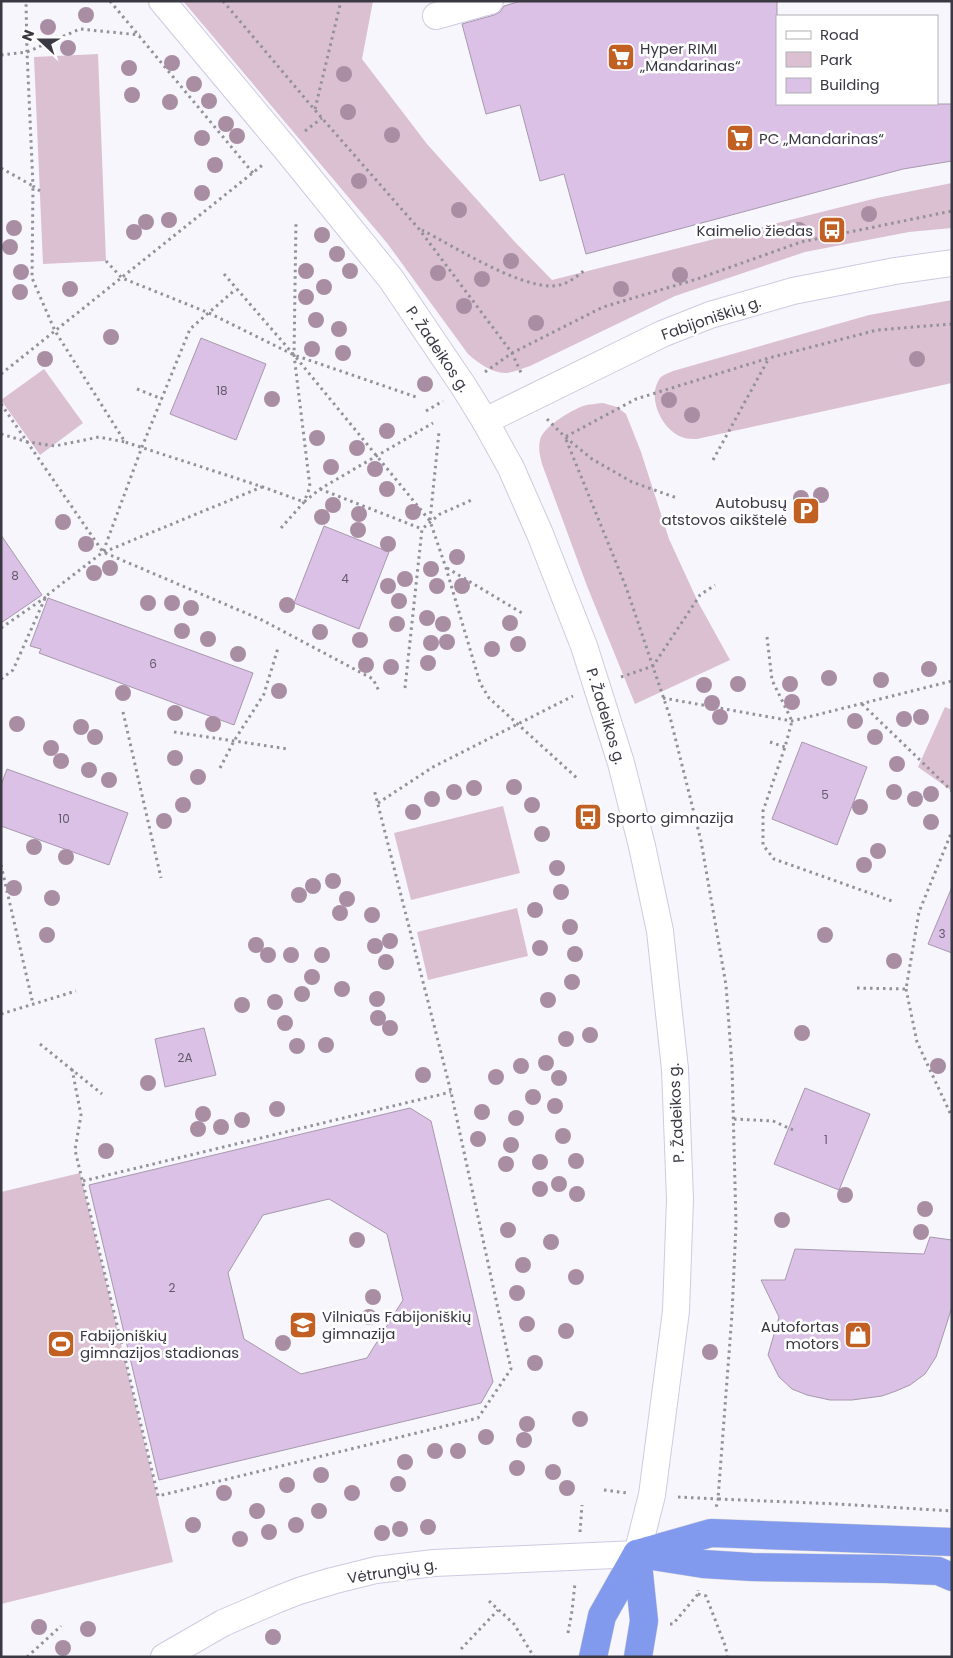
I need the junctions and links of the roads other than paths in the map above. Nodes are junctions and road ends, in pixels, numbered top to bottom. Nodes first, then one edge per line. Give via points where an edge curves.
1 (162, 1) edge
2 (490, 1) edge
3 (436, 16) dead end
4 (952, 263) edge
5 (486, 422) junction
6 (952, 1542) edge
7 (637, 1554) junction
8 (952, 1577) edge
9 (164, 1657) edge
10 (594, 1657) edge
11 (638, 1657) edge

1 - 5 street, P. Žadeikos g. via 391,279
2 - 3 street
4 - 5 street, Fabijoniškių g. via 793,291 710,315 662,334
5 - 7 street, P. Žadeikos g. via 540,534 584,646 621,763 660,931 675,1069 680,1198 676,1311 652,1495
6 - 7 highway via 711,1533
7 - 8 highway via 704,1564 938,1571
7 - 9 street, Vėtrungių g. via 434,1563 376,1570 276,1600 223,1623
7 - 10 highway via 602,1616
7 - 11 highway via 644,1621

